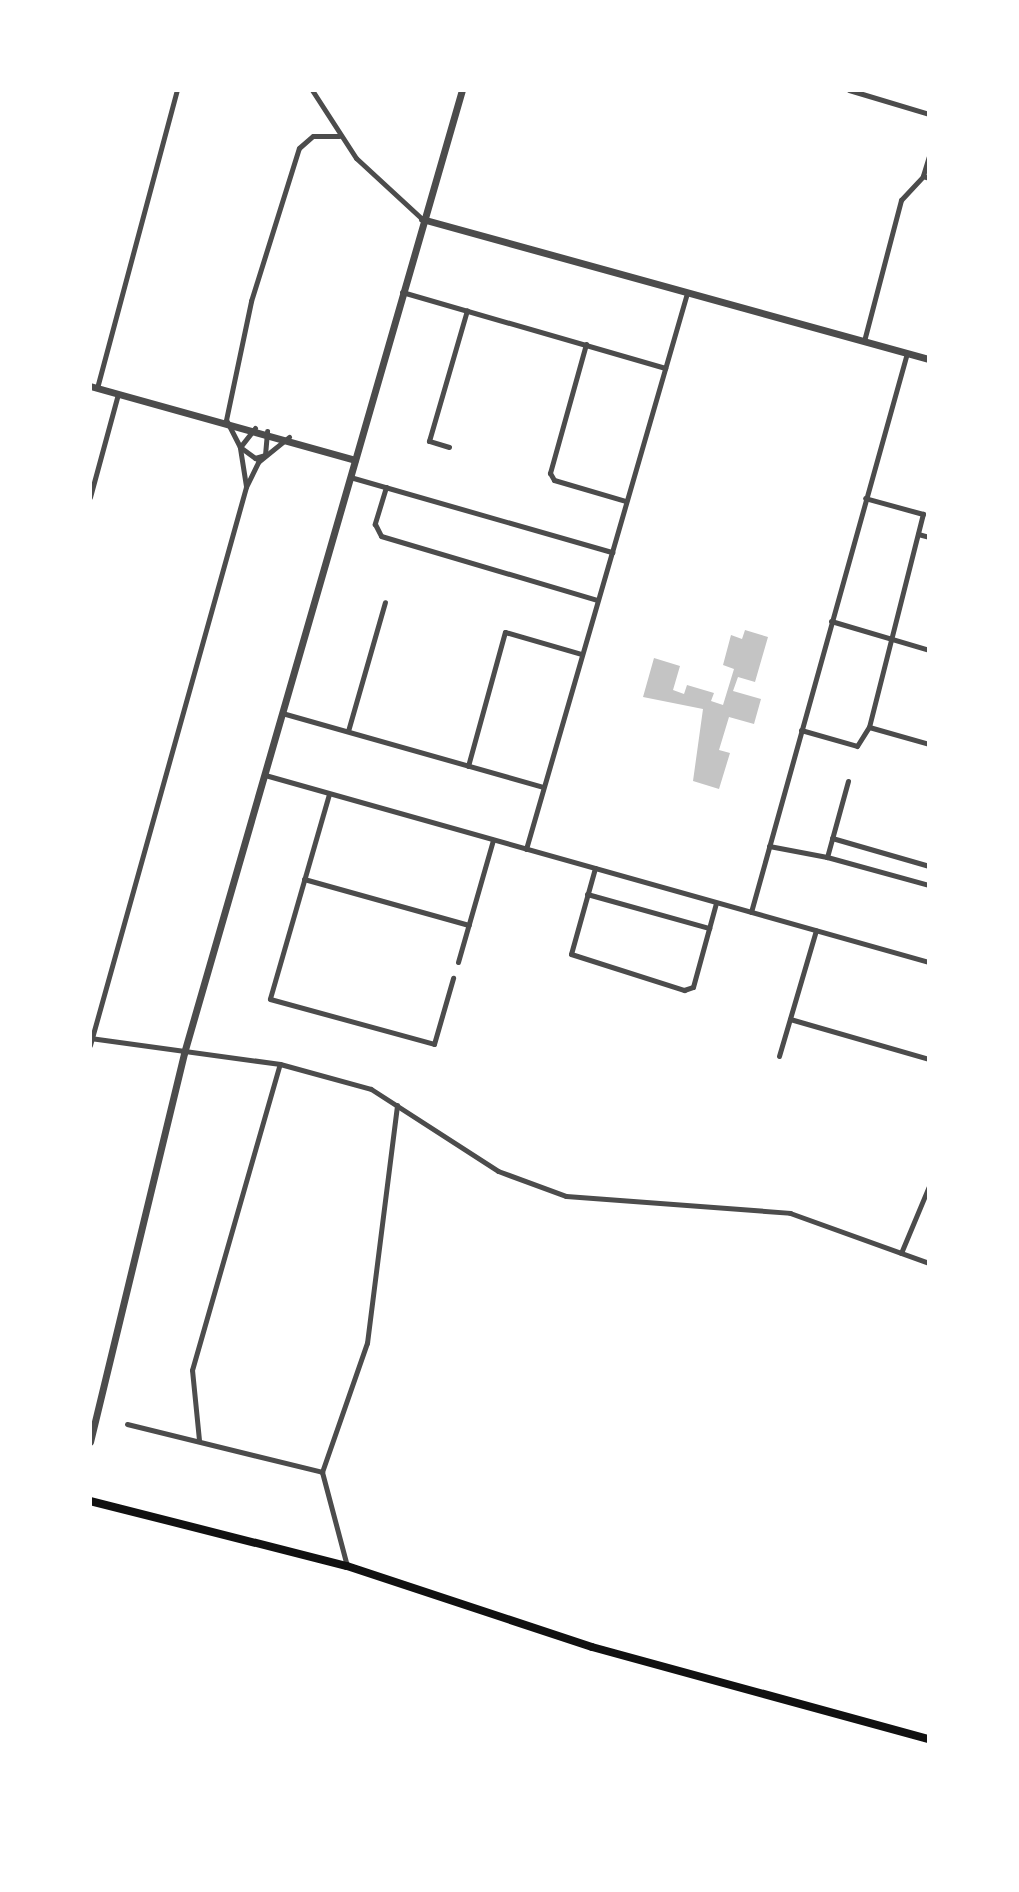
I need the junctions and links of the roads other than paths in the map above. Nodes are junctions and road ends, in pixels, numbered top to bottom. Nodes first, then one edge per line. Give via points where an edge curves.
1 (177, 90) edge
2 (312, 90) edge
3 (462, 90) edge
4 (849, 90) edge
5 (858, 91) edge
6 (929, 114) edge
7 (339, 136) junction
8 (929, 156) edge
9 (926, 177) edge
10 (422, 219) junction
11 (401, 292) junction
12 (687, 293) junction
13 (467, 310) junction
14 (864, 342) junction
15 (586, 344) junction
16 (907, 353) junction
17 (929, 359) edge
18 (665, 368) junction
19 (94, 387) edge
20 (118, 394) junction
21 (226, 420) junction
22 (255, 428) junction
23 (267, 431) junction
24 (289, 437) junction
25 (240, 447) junction
26 (449, 447) dead end
27 (265, 455) junction
28 (355, 460) junction
29 (349, 476) junction
30 (246, 487) junction
31 (386, 487) junction
32 (90, 497) edge
33 (865, 498) junction
34 (626, 501) junction
35 (926, 515) edge
36 (918, 534) junction
37 (929, 537) edge
38 (612, 552) junction
39 (597, 600) junction
40 (385, 602) dead end
41 (831, 621) junction
42 (893, 641) junction
43 (929, 650) edge
44 (581, 654) junction
45 (282, 713) junction
46 (869, 727) junction
47 (801, 730) junction
48 (348, 732) junction
49 (929, 744) edge
50 (468, 766) junction
51 (265, 775) junction
52 (848, 781) dead end
53 (543, 787) junction
54 (329, 794) junction
55 (832, 838) junction
56 (493, 840) junction
57 (769, 846) junction
58 (526, 849) junction
59 (827, 857) junction
60 (929, 866) edge
61 (595, 868) junction
62 (304, 879) junction
63 (929, 885) edge
64 (587, 894) junction
65 (716, 903) junction
66 (751, 912) junction
67 (469, 925) junction
68 (709, 928) junction
69 (816, 930) junction
70 (458, 962) dead end
71 (929, 962) edge
72 (453, 978) dead end
73 (790, 1019) junction
74 (91, 1040) edge
75 (184, 1053) junction
76 (779, 1056) dead end
77 (929, 1059) edge
78 (280, 1064) junction
79 (397, 1105) junction
80 (929, 1186) edge
81 (901, 1253) junction
82 (929, 1263) edge
83 (127, 1424) dead end
84 (199, 1440) junction
85 (90, 1442) edge
86 (322, 1472) junction
87 (90, 1501) edge
88 (347, 1566) junction
89 (929, 1739) edge

1 - 19 street
2 - 7 street
3 - 10 street
4 - 5 street
5 - 6 street
7 - 10 street
7 - 21 street via 313,136 299,148 251,301
8 - 9 street
9 - 14 street via 901,200
10 - 11 street
10 - 12 street
11 - 13 street
11 - 28 street
12 - 14 street
12 - 18 street
13 - 15 street
13 - 26 street via 429,441
14 - 16 street
15 - 18 street
15 - 34 street via 550,473 554,480
16 - 17 street
16 - 33 street
18 - 34 street
19 - 20 street
20 - 21 street
20 - 32 street
21 - 22 street
21 - 25 street
22 - 23 street
22 - 25 street
23 - 24 street
23 - 27 street
24 - 27 street
24 - 28 street
25 - 27 street via 248,456
25 - 30 street
27 - 30 street
28 - 29 street
29 - 31 street
29 - 45 street
30 - 74 street
31 - 38 street
31 - 39 street via 375,524 381,536
33 - 35 street
33 - 41 street
34 - 38 street
35 - 36 street
36 - 37 street
36 - 42 street
38 - 39 street
39 - 44 street
40 - 48 street
41 - 42 street
41 - 47 street
42 - 43 street
42 - 46 street
44 - 50 street via 505,632
44 - 53 street
45 - 48 street
45 - 51 street
46 - 47 street via 857,746
46 - 49 street
47 - 57 street
48 - 50 street
50 - 53 street
51 - 54 street
51 - 75 street
52 - 55 street
53 - 58 street
54 - 56 street
54 - 62 street
55 - 59 street
55 - 60 street
56 - 58 street
56 - 67 street
57 - 59 street
57 - 66 street
58 - 61 street
59 - 63 street
61 - 64 street
61 - 65 street
62 - 67 street
62 - 72 street via 270,999 434,1044
64 - 68 street
64 - 68 street via 571,954 684,990 693,987
65 - 66 street
65 - 68 street
66 - 69 street
67 - 70 street
69 - 71 street
69 - 73 street
73 - 76 street
73 - 77 street
74 - 75 street
75 - 78 street
75 - 85 street
78 - 79 street via 371,1089
78 - 84 street via 192,1370
79 - 81 street via 498,1171 566,1196 790,1213
79 - 86 street via 367,1343
80 - 81 street
81 - 82 street
83 - 84 street
84 - 86 street
86 - 88 street
87 - 88 main road
88 - 89 main road via 592,1647

